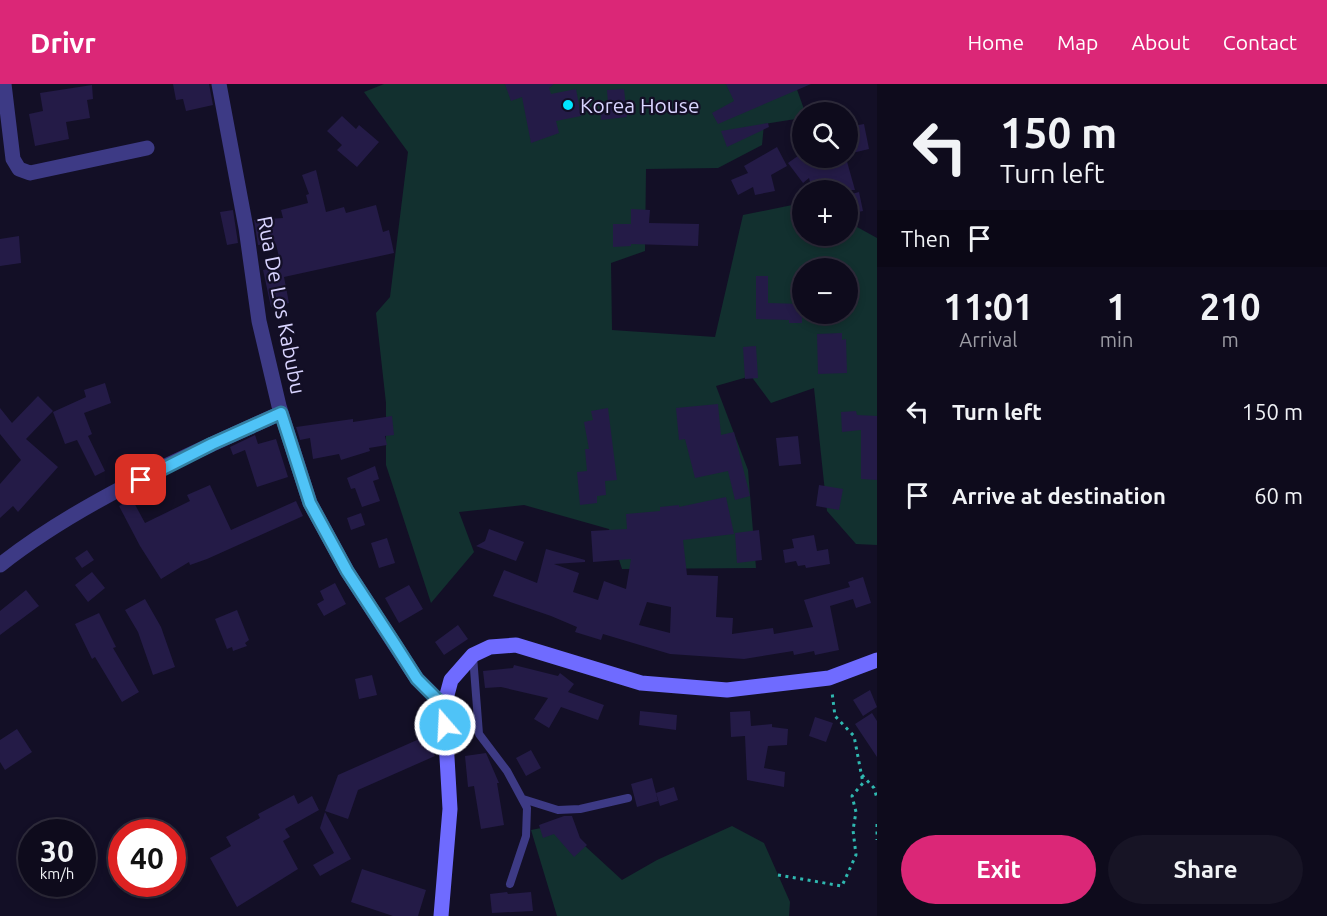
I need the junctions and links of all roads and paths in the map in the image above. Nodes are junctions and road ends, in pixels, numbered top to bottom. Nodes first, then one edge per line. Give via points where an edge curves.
1 (4, 84) edge
2 (219, 84) edge
3 (147, 148) dead end
4 (281, 413) junction
5 (0, 565) edge
6 (473, 655) junction
7 (877, 660) edge
8 (829, 678) junction
9 (444, 706) junction
10 (861, 774) junction
11 (628, 798) dead end
12 (877, 798) edge
13 (523, 799) junction
14 (877, 824) edge
15 (877, 840) edge
16 (778, 875) dead end
17 (510, 884) dead end
18 (441, 916) edge

1 - 3 street via 12,159 19,169 30,173
2 - 4 street, Rua De Los Kabubu via 259,321
4 - 5 street via 86,509
4 - 9 street, Rua De Los Kabubu via 310,503 347,571 417,679
6 - 8 street via 490,647 516,645 641,683 727,690
6 - 9 street via 452,680
6 - 13 lane via 479,734
7 - 8 street
8 - 10 path via 836,716 854,736
9 - 18 street via 450,809
10 - 12 path via 874,788
10 - 16 path via 863,783 852,796 856,855 842,886
11 - 13 lane via 558,810
13 - 17 lane via 527,808 526,836
14 - 15 path

